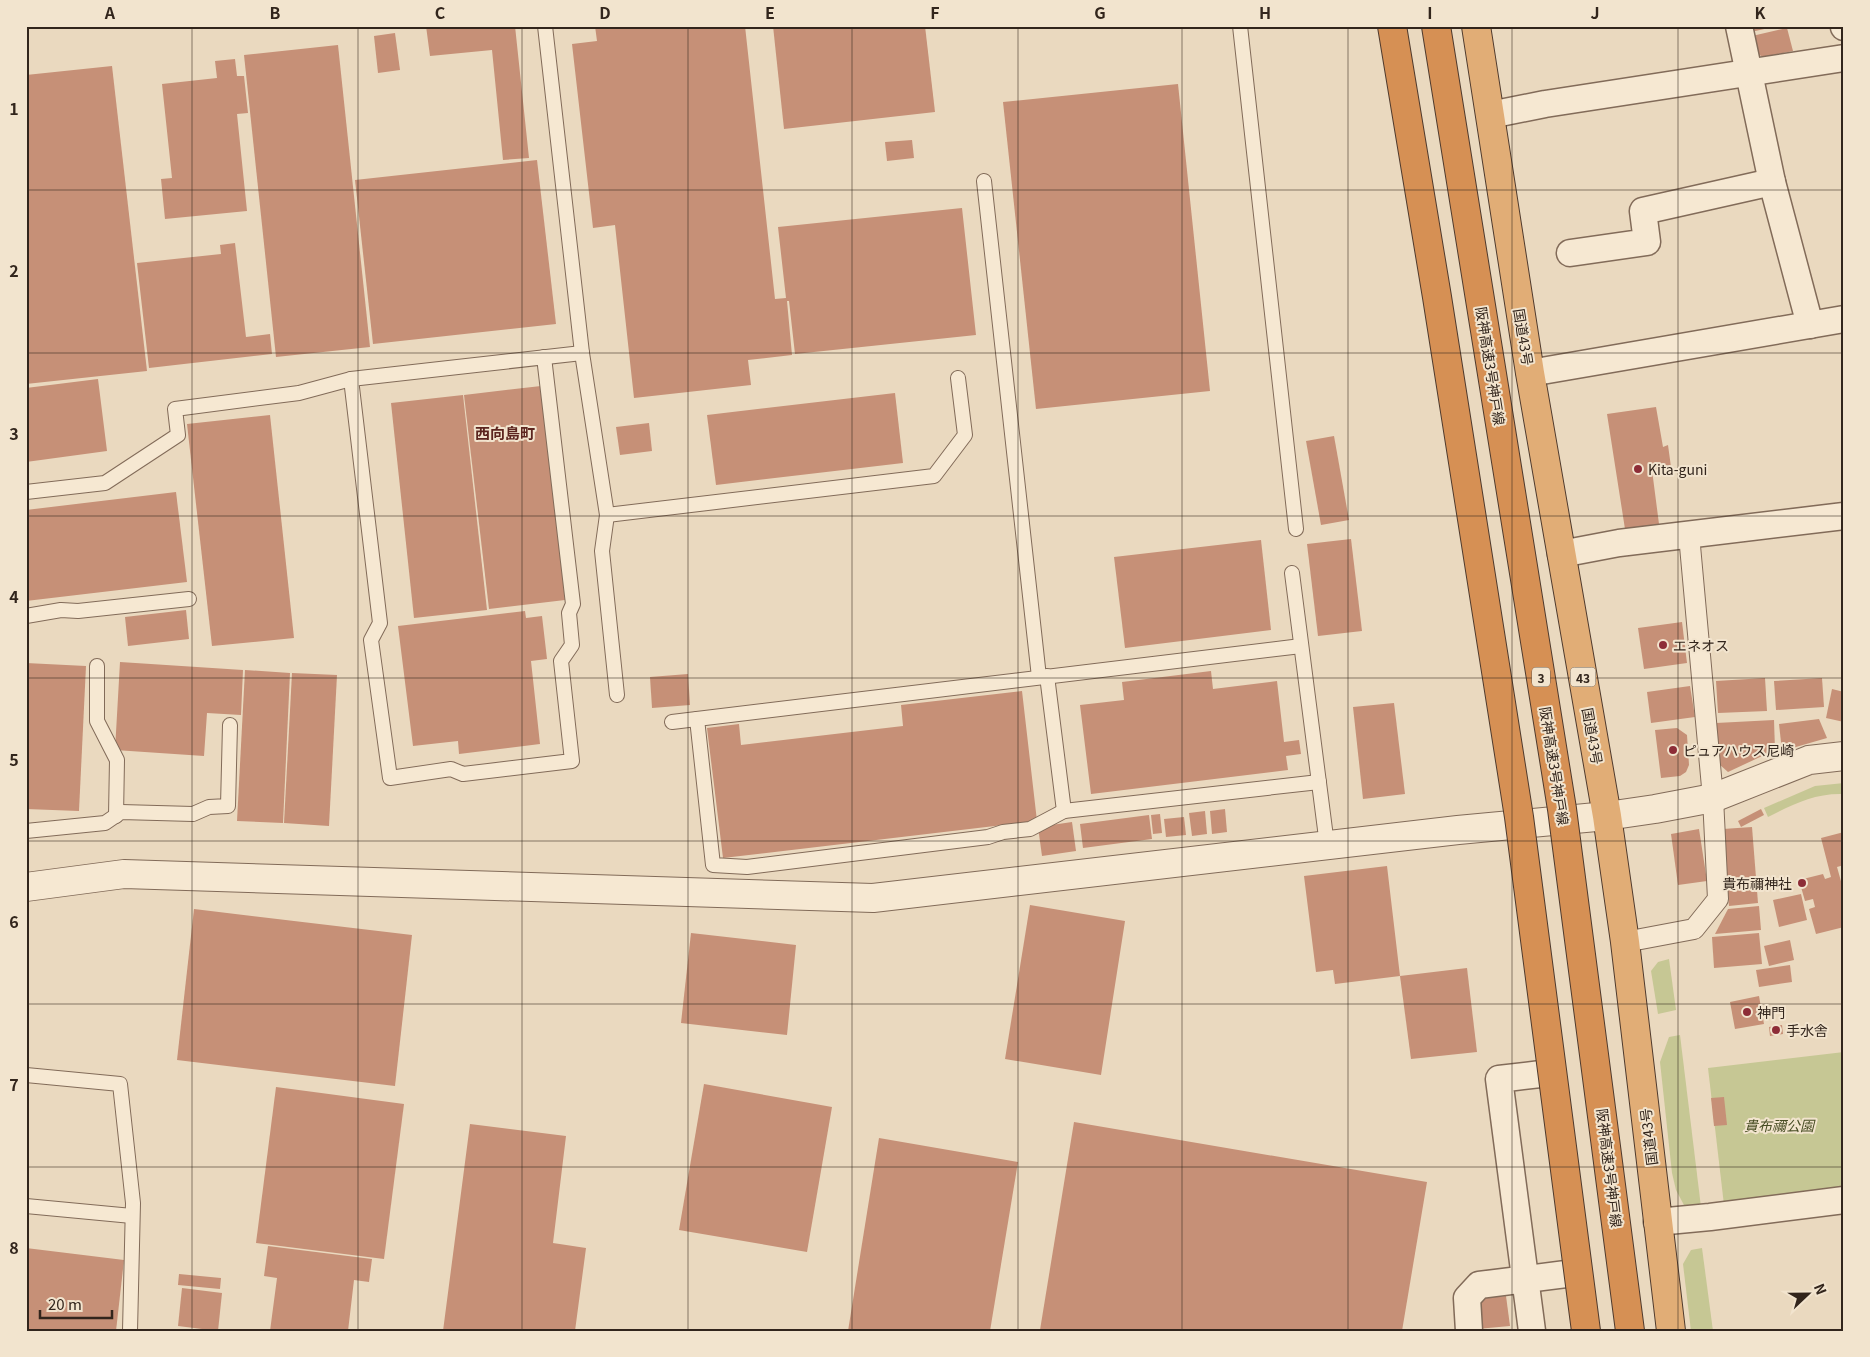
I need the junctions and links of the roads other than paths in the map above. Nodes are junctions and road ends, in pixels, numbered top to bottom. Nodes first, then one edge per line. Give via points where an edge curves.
1 (545, 26) edge
2 (1240, 26) edge
3 (1387, 26) edge
4 (1392, 26) edge
5 (1436, 26) edge
6 (1476, 26) edge
7 (1738, 26) edge
8 (1844, 58) edge
9 (1750, 74) junction
10 (1490, 115) junction
11 (984, 181) dead end
12 (1772, 182) junction
13 (1570, 253) dead end
14 (1844, 319) edge
15 (1810, 325) junction
16 (582, 353) junction
17 (544, 357) junction
18 (1530, 373) junction
19 (958, 378) dead end
20 (351, 379) junction
21 (26, 492) edge
22 (607, 514) junction
23 (1844, 516) edge
24 (1296, 529) dead end
25 (1689, 535) junction
26 (1561, 554) junction
27 (1292, 573) dead end
28 (189, 599) dead end
29 (26, 616) edge
30 (1301, 646) junction
31 (97, 666) dead end
32 (1043, 677) junction
33 (617, 695) dead end
34 (697, 719) junction
35 (672, 722) dead end
36 (230, 725) dead end
37 (1844, 756) edge
38 (1319, 782) junction
39 (1712, 798) junction
40 (1064, 811) junction
41 (116, 816) junction
42 (1607, 816) junction
43 (1516, 824) junction
44 (26, 831) edge
45 (1327, 845) junction
46 (26, 887) edge
47 (1625, 942) junction
48 (1549, 1074) junction
49 (26, 1075) edge
50 (1844, 1200) edge
51 (26, 1206) edge
52 (132, 1216) junction
53 (1657, 1222) junction
54 (1574, 1273) junction
55 (1524, 1279) junction
56 (130, 1331) edge
57 (1469, 1331) edge
58 (1532, 1331) edge
59 (1581, 1331) edge
60 (1586, 1331) edge
61 (1630, 1331) edge
62 (1671, 1331) edge

1 - 16 lane
2 - 24 lane
3 - 43 highway
4 - 60 highway, bridge via 1519,817
5 - 61 highway, 阪神高速3号神戸線 / 3, bridge via 1562,809
6 - 10 highway, 国道43号 / 43
7 - 9 street
8 - 9 street
9 - 10 street
9 - 12 street
10 - 18 highway, 国道43号 / 43
11 - 32 lane
12 - 13 street via 1643,211 1646,242
12 - 15 street
14 - 15 street
15 - 18 street
16 - 17 lane
16 - 22 lane
17 - 20 lane
17 - 20 lane via 573,604 569,613 572,645 561,661 572,761 463,774 450,769 390,778 371,640 380,623
18 - 26 highway, 国道43号 / 43
19 - 22 lane via 966,434 934,476
20 - 21 lane via 299,393 175,409 178,435 105,483
22 - 33 lane via 602,551
23 - 25 street
25 - 26 street via 1619,542
25 - 39 street
26 - 42 highway, 国道43号 / 43
27 - 30 lane
28 - 29 lane
30 - 32 lane
30 - 38 lane
31 - 41 lane via 97,721 117,760
32 - 34 lane
32 - 40 lane
34 - 35 lane
34 - 40 lane via 713,865 747,866 988,837 1030,829
36 - 41 lane via 228,806 209,807 193,814 121,812
37 - 39 street via 1809,760
38 - 40 lane
38 - 45 lane
39 - 42 street
39 - 47 street via 1718,900 1694,929
41 - 44 lane via 105,824
42 - 43 street
42 - 47 highway, 国道43号 / 43
43 - 45 street
43 - 48 highway
45 - 46 street via 873,898 124,874
47 - 53 highway, 国道43号 / 43
48 - 54 highway
48 - 55 street via 1499,1079
49 - 52 lane via 120,1084
50 - 53 street
51 - 52 lane
52 - 56 lane
53 - 62 highway, 国道43号 / 43
54 - 55 street
54 - 59 highway
55 - 57 street via 1479,1285 1466,1298
55 - 58 street

